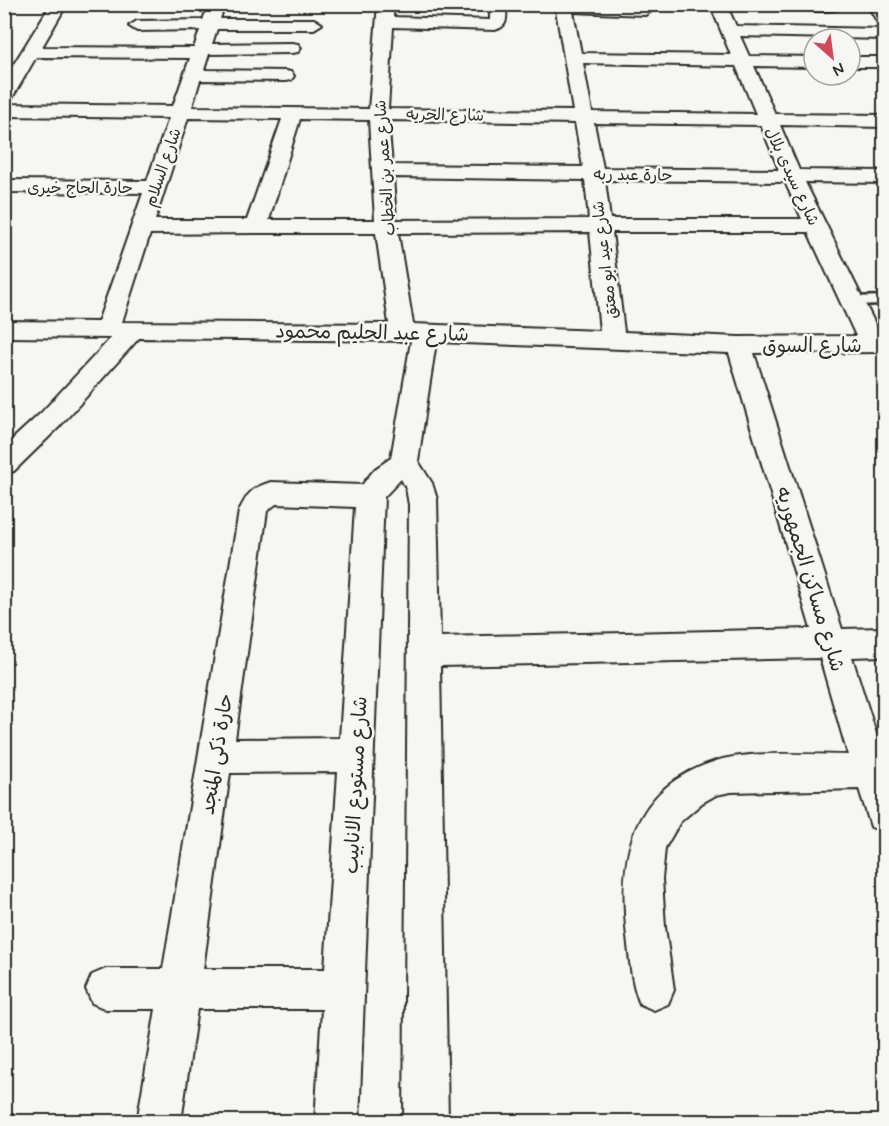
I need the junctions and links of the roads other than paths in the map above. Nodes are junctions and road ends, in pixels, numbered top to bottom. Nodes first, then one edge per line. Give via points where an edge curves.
1 (59, 4) edge
2 (498, 4) edge
3 (718, 4) edge
4 (840, 4) edge
5 (875, 4) edge
6 (806, 5) edge
7 (563, 6) edge
8 (645, 10) dead end
9 (386, 13) edge
10 (213, 18) edge
11 (885, 19) edge
12 (314, 24) dead end
13 (137, 26) dead end
14 (730, 31) junction
15 (885, 34) edge
16 (592, 41) dead end
17 (571, 50) junction
18 (202, 51) junction
19 (31, 52) junction
20 (743, 61) junction
21 (802, 62) edge
22 (862, 62) edge
23 (885, 62) edge
24 (194, 75) junction
25 (285, 76) junction
26 (4, 96) edge
27 (4, 110) edge
28 (182, 112) junction
29 (285, 113) junction
30 (378, 113) junction
31 (583, 116) junction
32 (768, 121) junction
33 (885, 121) edge
34 (382, 171) junction
35 (594, 173) junction
36 (792, 176) junction
37 (885, 177) edge
38 (4, 186) edge
39 (155, 188) junction
40 (816, 225) junction
41 (386, 226) junction
42 (142, 227) junction
43 (256, 227) junction
44 (600, 227) junction
45 (885, 300) edge
46 (852, 301) junction
47 (4, 329) edge
48 (107, 330) junction
49 (133, 330) junction
50 (413, 332) junction
51 (613, 339) junction
52 (739, 345) junction
53 (879, 345) edge
54 (4, 464) edge
55 (404, 464) junction
56 (370, 496) junction
57 (885, 642) edge
58 (831, 644) junction
59 (424, 652) junction
60 (357, 755) junction
61 (215, 756) junction
62 (871, 772) junction
63 (885, 814) edge
64 (106, 989) dead end
65 (179, 989) junction
66 (344, 989) junction
67 (654, 990) dead end
68 (159, 1122) edge
69 (337, 1122) edge
70 (426, 1122) edge

1 - 19 street
2 - 9 street via 495,25
3 - 14 street, شارع سيدى بلال
4 - 6 street
5 - 11 street
7 - 8 street
7 - 17 street, شارع عيد ابو معتق
9 - 30 street, شارع عمر بن الخطاب
10 - 12 street
10 - 13 street
10 - 18 street, شارع السلام
14 - 15 street
14 - 20 street, شارع سيدى بلال
16 - 17 street
17 - 20 street
17 - 31 street, شارع عيد ابو معتق
18 - 19 street
18 - 24 street, شارع السلام
18 - 25 street via 293,41
19 - 26 street
20 - 21 street
20 - 32 street, شارع سيدى بلال
22 - 23 street
24 - 25 street
24 - 28 street, شارع السلام
25 - 29 street
27 - 28 street, شارع الحريه
28 - 29 street, شارع الحريه
28 - 39 street, شارع السلام
29 - 30 street, شارع الحريه
29 - 43 street
30 - 31 street, شارع الحريه
30 - 34 street, شارع عمر بن الخطاب
31 - 32 street, شارع الحريه
31 - 35 street, شارع عيد ابو معتق
32 - 33 street, شارع الحريه
32 - 36 street, شارع سيدى بلال
34 - 35 street, حارة عبد ربه
34 - 41 street, شارع عمر بن الخطاب
35 - 36 street, حارة عبد ربه
35 - 44 street, شارع عيد ابو معتق
36 - 37 street, حارة عبد ربه
36 - 40 street, شارع سيدى بلال
38 - 39 street, حارة الحاج خيرى
39 - 42 street, شارع السلام
40 - 44 street
40 - 46 street, شارع سيدى بلال
41 - 43 street
41 - 44 street
41 - 50 street, شارع عمر بن الخطاب
42 - 43 street
42 - 48 street, شارع السلام
44 - 51 street, شارع عيد ابو معتق
45 - 46 lane
46 - 53 street, شارع سيدى بلال
47 - 48 street, شارع عبد الحليم محمود
48 - 49 street, شارع عبد الحليم محمود
49 - 50 street, شارع عبد الحليم محمود
49 - 54 street
50 - 51 street, شارع عبد الحليم محمود
50 - 55 street
51 - 52 street, شارع عبد الحليم محمود
52 - 53 street, شارع السوق
52 - 58 street, شارع مساكن الجمهوريه
55 - 56 street via 388,472
55 - 59 street via 422,489
56 - 60 street, شارع مستودع الانابيب
56 - 61 street, حارة ذكى المنجد via 271,493 258,501
57 - 58 street
58 - 59 street
58 - 62 street, شارع مساكن الجمهوريه
59 - 70 street
60 - 61 street
60 - 66 street, شارع مستودع الانابيب
61 - 65 street, حارة ذكى المنجد
62 - 63 street, شارع مساكن الجمهوريه
62 - 67 street via 718,777 691,788 669,806 653,831 644,861 643,895
64 - 65 street
65 - 66 street
65 - 68 street, حارة ذكى المنجد
66 - 69 street, شارع مستودع الانابيب

